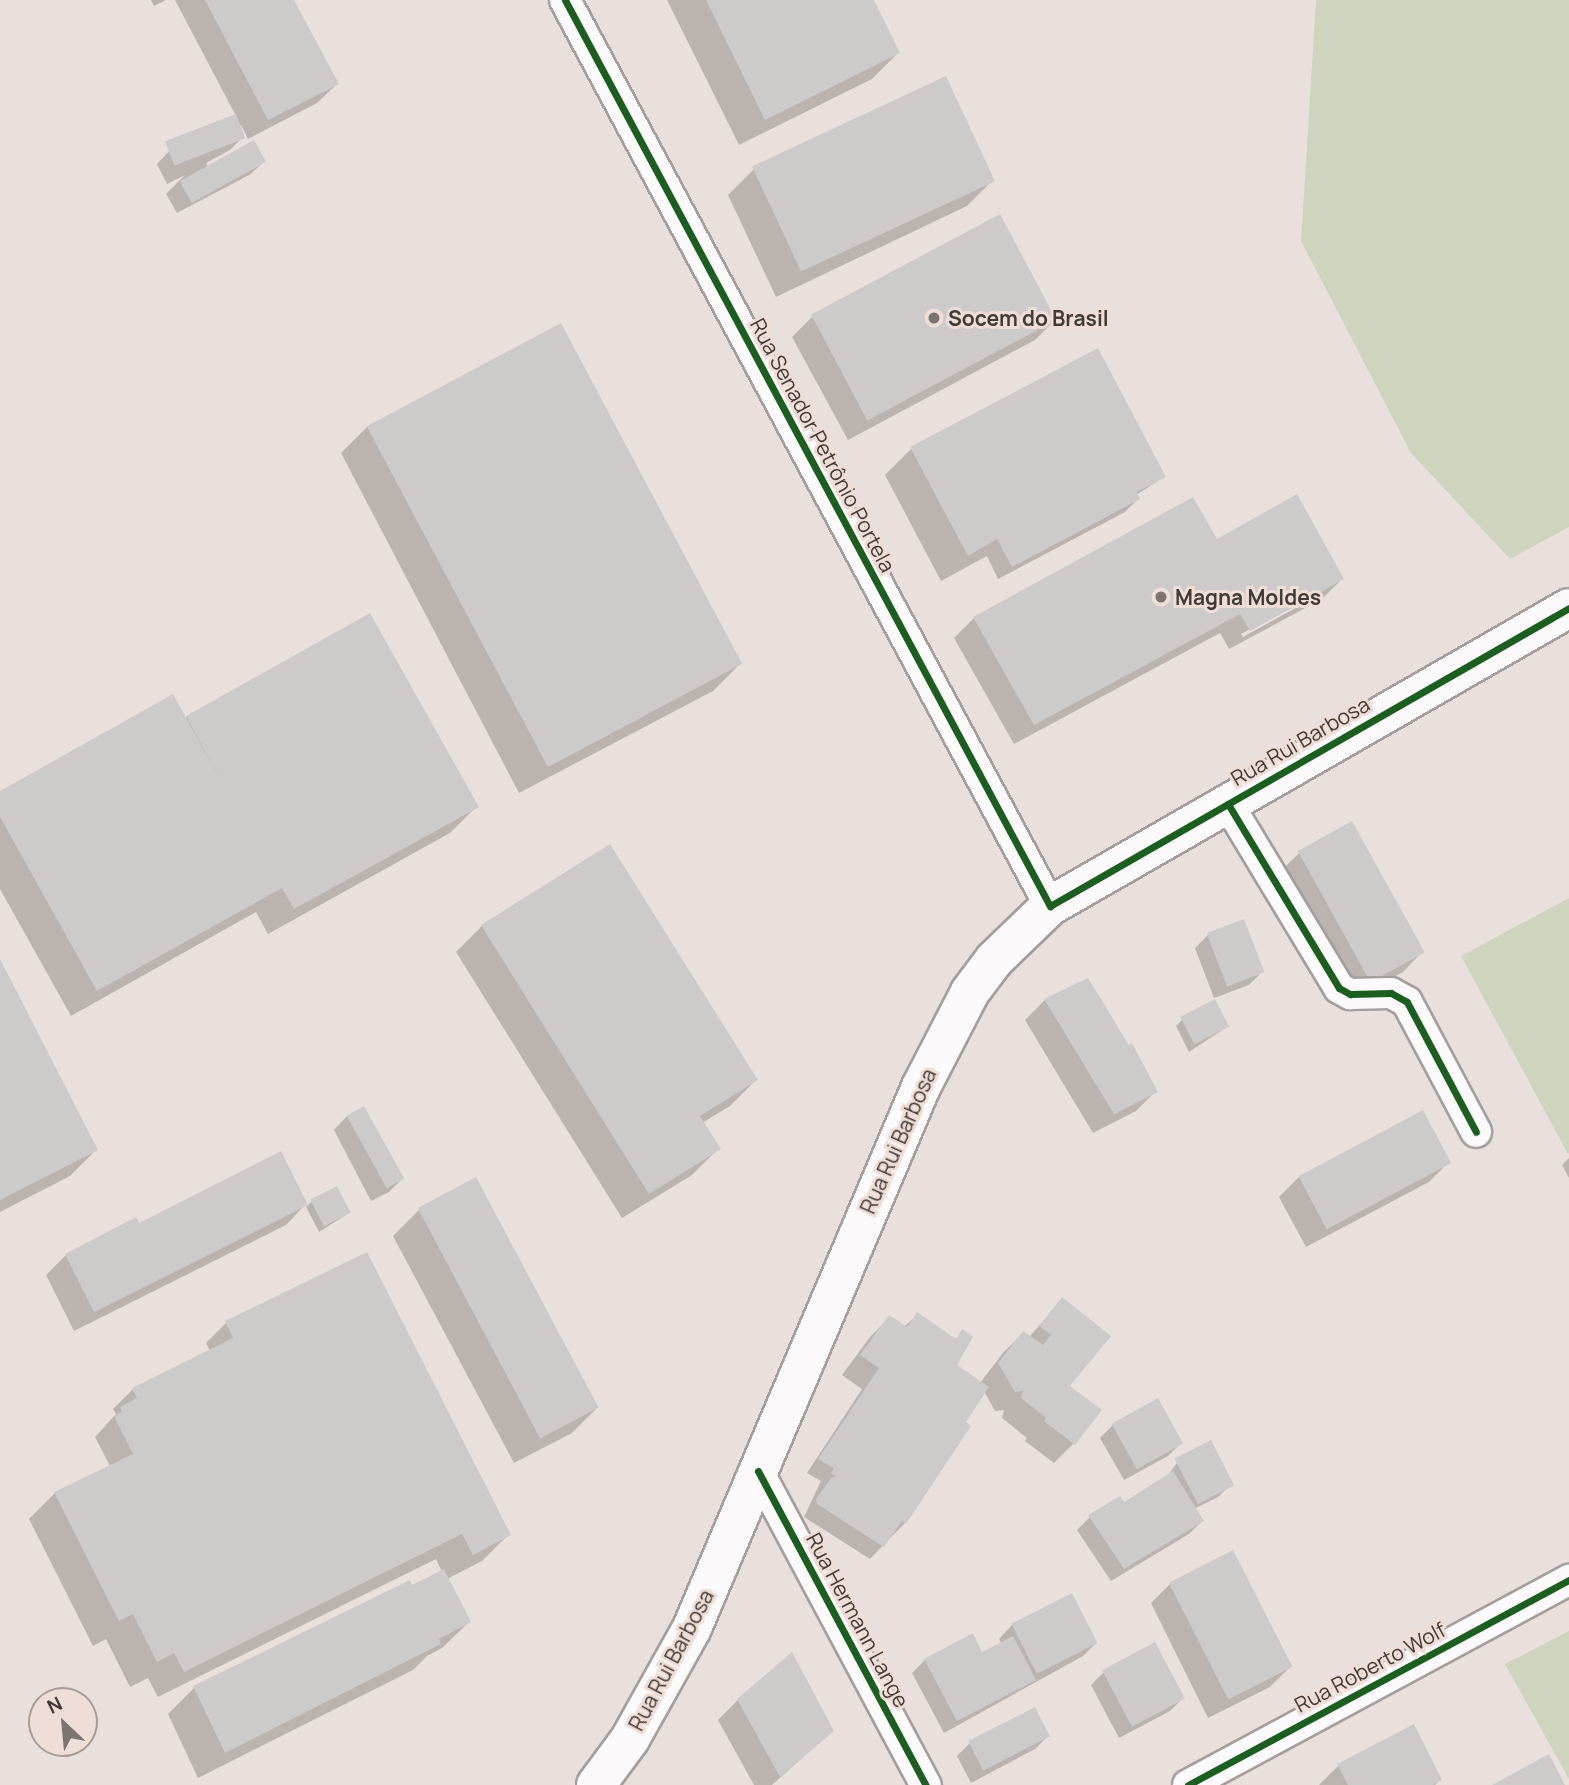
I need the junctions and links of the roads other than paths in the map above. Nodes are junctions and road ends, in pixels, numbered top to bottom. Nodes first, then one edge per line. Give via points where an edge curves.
1 (565, 0) edge
2 (1568, 610) edge
3 (1228, 804) junction
4 (1050, 906) junction
5 (1476, 1132) dead end
6 (758, 1471) junction
7 (1569, 1580) edge
8 (596, 1785) edge
9 (926, 1785) edge
10 (1188, 1785) edge

1 - 4 street, Rua Senador Petrônio Portela
2 - 3 main road, Rua Rui Barbosa
3 - 4 main road, Rua Rui Barbosa
3 - 5 street via 1339,988 1350,994 1391,993 1407,1002
4 - 6 main road, Rua Rui Barbosa via 994,960 943,1040
6 - 8 main road, Rua Rui Barbosa via 692,1628 630,1739
6 - 9 street, Rua Hermann Lange
7 - 10 street, Rua Roberto Wolf

